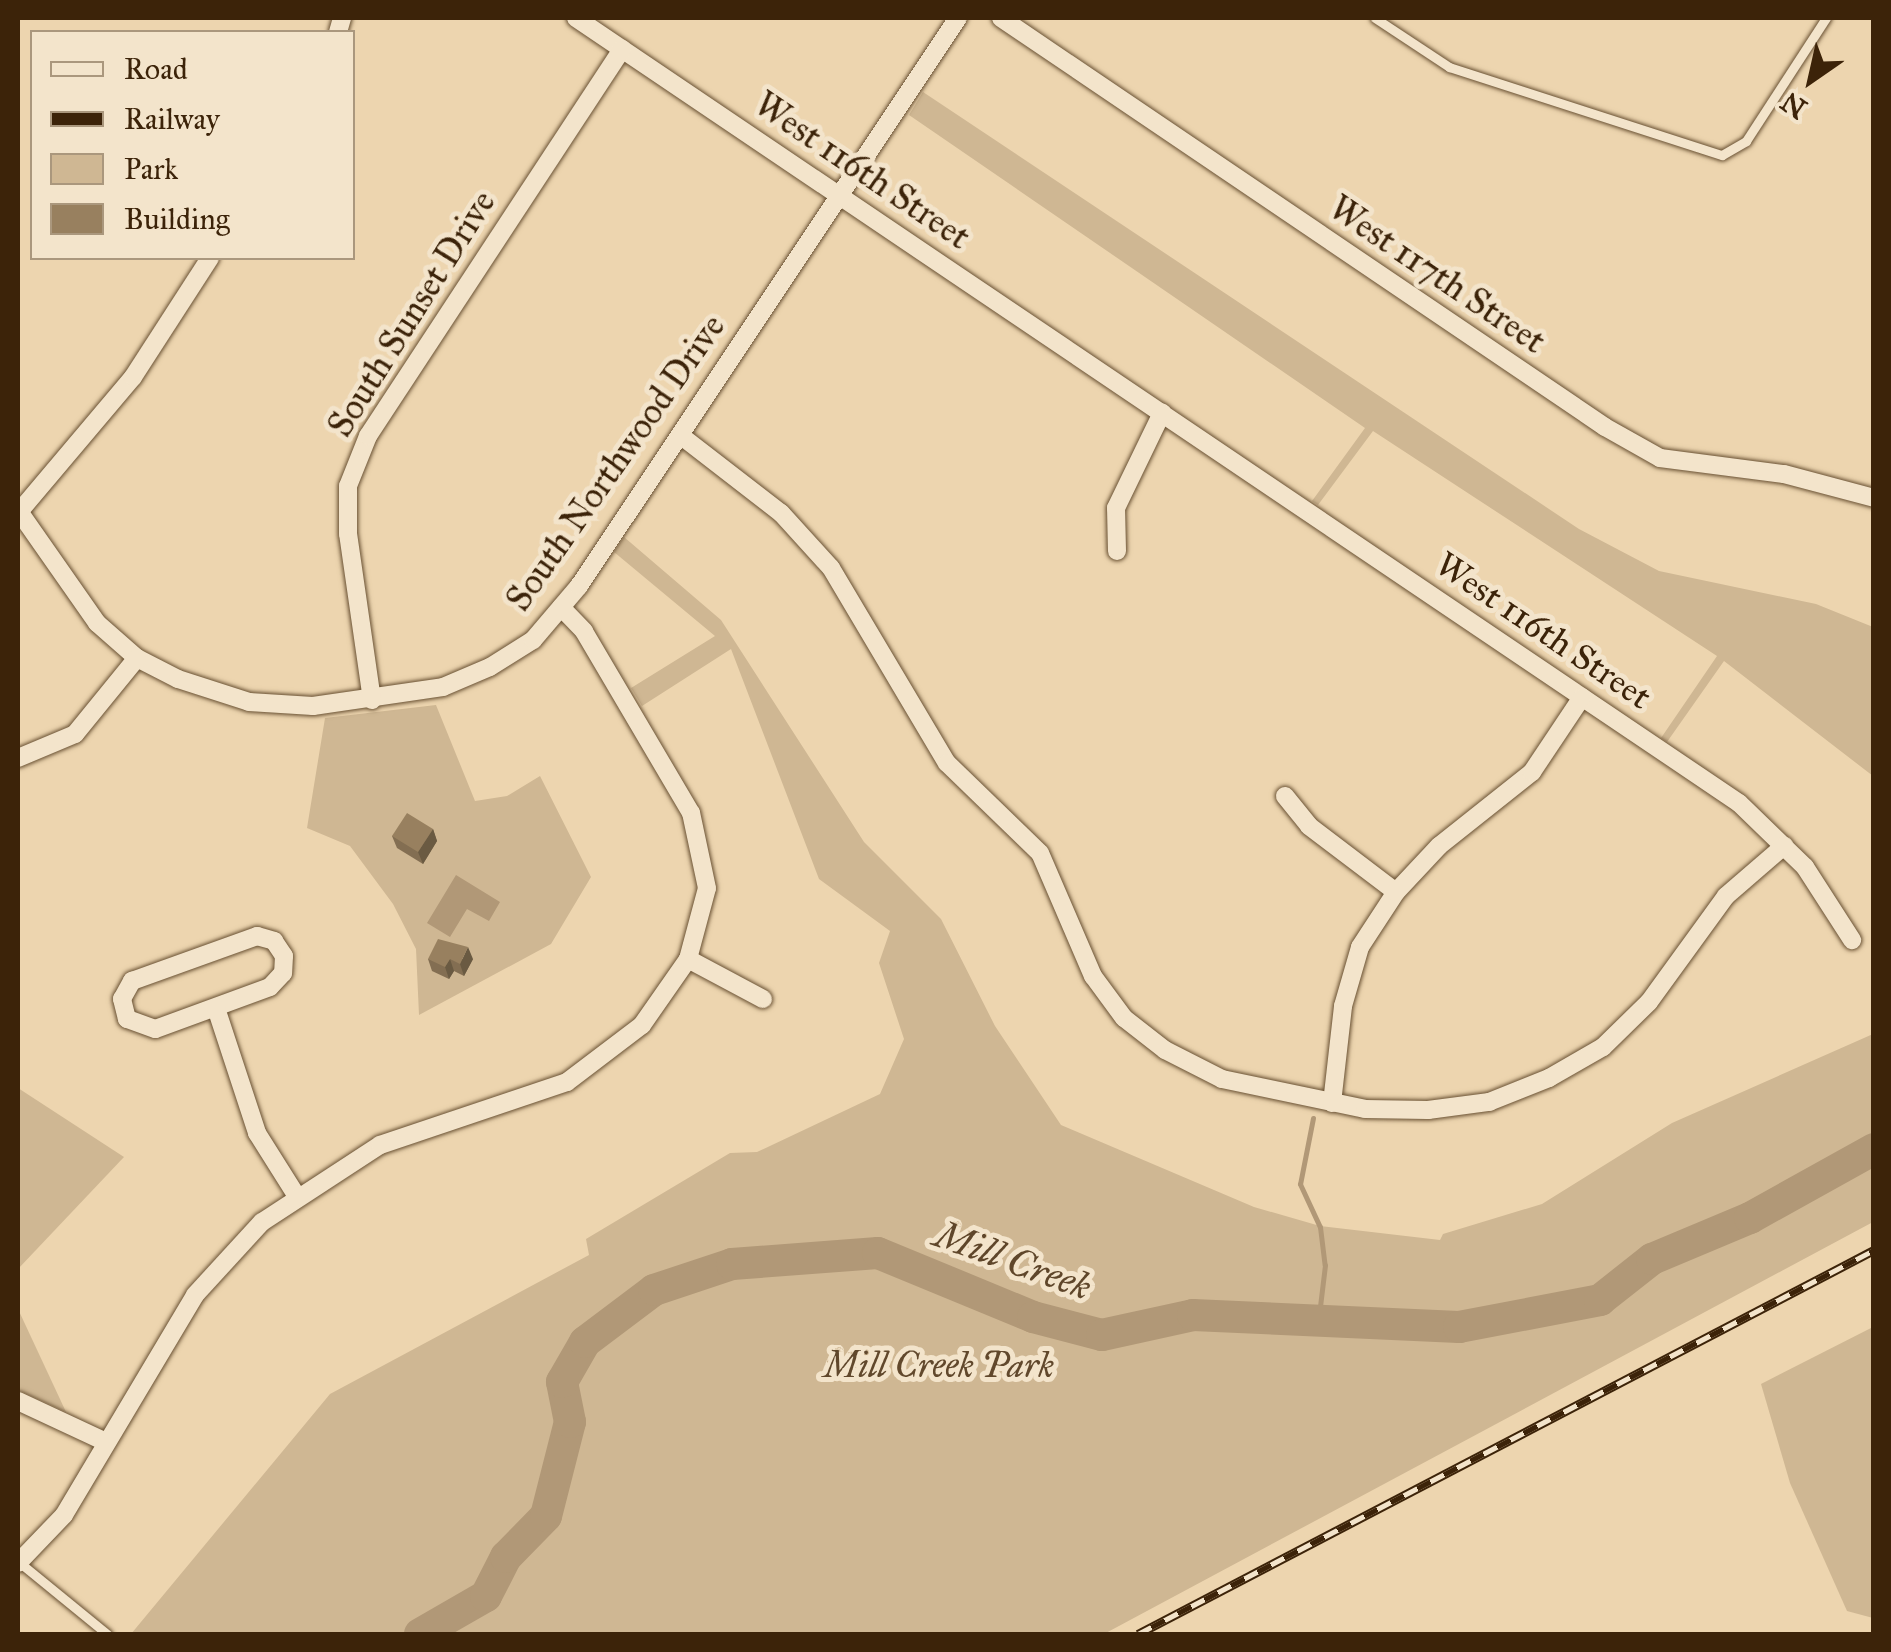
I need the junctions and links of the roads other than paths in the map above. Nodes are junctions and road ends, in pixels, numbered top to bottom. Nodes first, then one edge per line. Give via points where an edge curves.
1 (576, 18) edge
2 (958, 18) edge
3 (1002, 18) edge
4 (1375, 18) edge
5 (1826, 18) edge
6 (622, 49) junction
7 (838, 194) junction
8 (209, 260) edge
9 (1162, 413) junction
10 (680, 436) junction
11 (1874, 498) edge
12 (18, 510) edge
13 (1118, 551) dead end
14 (561, 607) junction
15 (137, 658) junction
16 (1582, 697) junction
17 (372, 700) junction
18 (18, 758) edge
19 (1285, 796) dead end
20 (1784, 846) junction
21 (1396, 892) junction
22 (1852, 940) dead end
23 (688, 959) junction
24 (762, 1000) dead end
25 (216, 1008) junction
26 (1332, 1103) junction
27 (296, 1195) junction
28 (18, 1401) edge
29 (106, 1442) junction
30 (18, 1562) edge
31 (107, 1634) edge

1 - 6 street, West 116th Street
2 - 7 street, South Northwood Drive
3 - 11 street, West 117th Street via 1517,370 1660,458 1784,474
4 - 5 lane via 1449,68 1722,155 1746,141
6 - 7 street, West 116th Street
6 - 17 street, South Sunset Drive via 368,436 348,486 348,534
7 - 9 street, West 116th Street
7 - 10 street, South Northwood Drive
8 - 12 street via 132,378
9 - 13 street via 1116,508
9 - 16 street, West 116th Street
10 - 14 street, South Northwood Drive
10 - 26 street via 781,513 830,568 947,763 1040,853 1093,976 1124,1018 1164,1050 1222,1079
12 - 15 street, South Northwood Drive via 74,596
14 - 17 street, South Northwood Drive via 533,640 490,667 443,688
14 - 23 street via 584,631 691,813 708,888
15 - 17 street, South Northwood Drive via 249,702 313,706
15 - 18 street via 76,734
16 - 20 street, West 116th Street via 1739,803
16 - 21 street via 1532,772 1439,846
19 - 21 street via 1309,826
20 - 22 street, West 116th Street
20 - 26 street via 1726,896 1649,1002 1604,1047 1489,1102 1428,1110
21 - 26 street via 1360,947 1343,1006
23 - 24 street
23 - 27 street via 642,1025 567,1082 380,1144
25 - 25 street via 148,1030 128,1019 122,998 139,978 248,938 274,941 285,965 278,981
25 - 27 street via 256,1133
27 - 29 street via 195,1295
28 - 29 street
29 - 30 street via 64,1515
30 - 31 lane

